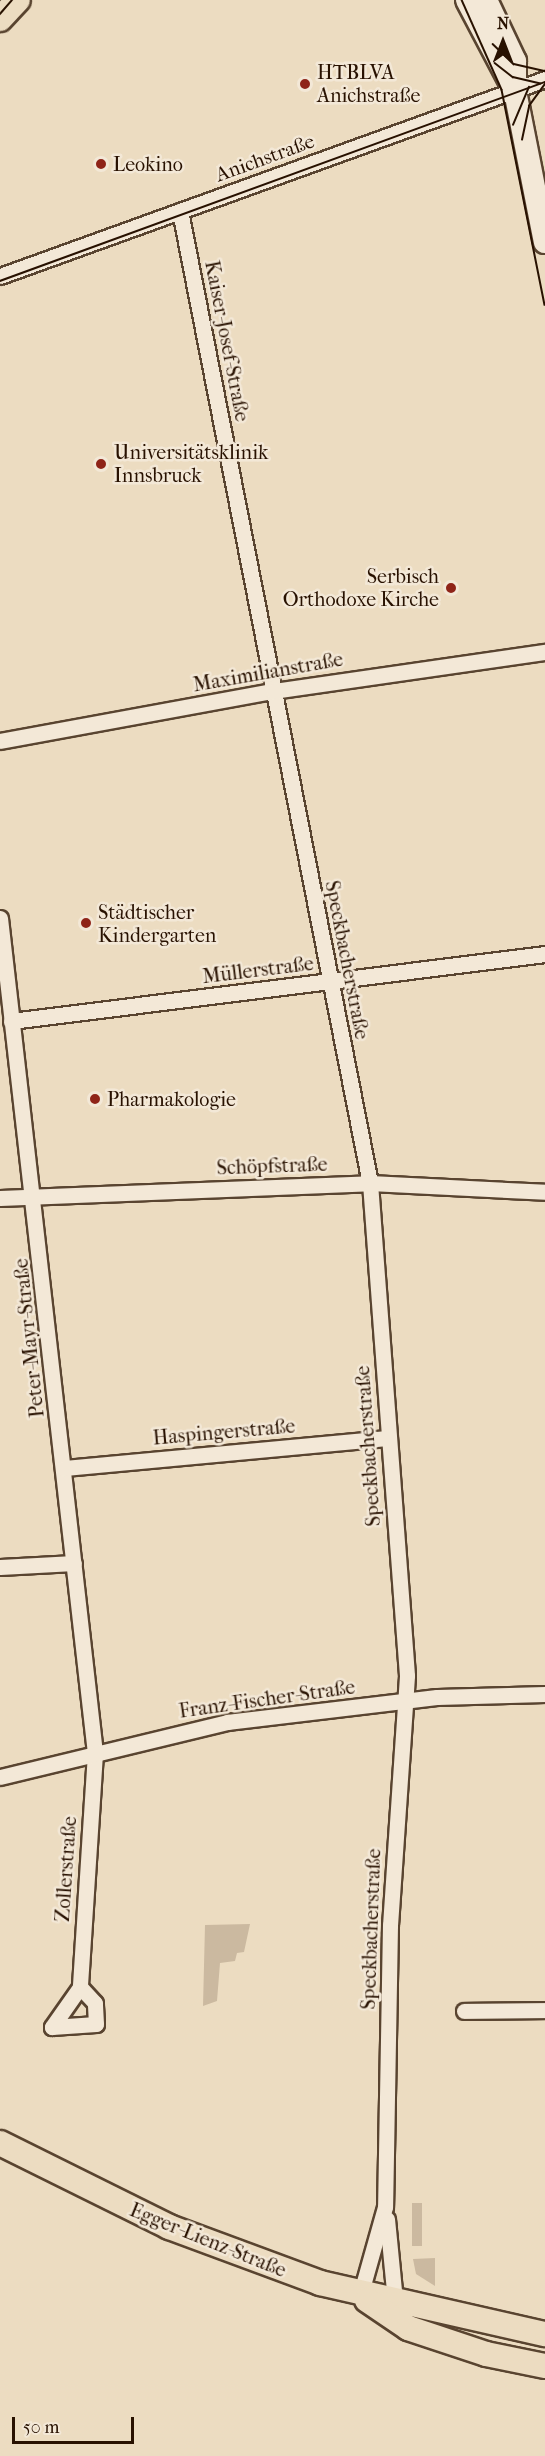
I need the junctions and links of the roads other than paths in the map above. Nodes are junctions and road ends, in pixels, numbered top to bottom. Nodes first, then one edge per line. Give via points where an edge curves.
1 (18, 0) edge
2 (467, 0) edge
3 (486, 0) edge
4 (0, 19) edge
5 (545, 79) edge
6 (515, 91) junction
7 (180, 211) junction
8 (545, 242) edge
9 (0, 276) edge
10 (545, 652) edge
11 (273, 691) junction
12 (0, 741) edge
13 (0, 918) edge
14 (545, 954) edge
15 (330, 982) junction
16 (11, 1021) junction
17 (370, 1183) junction
18 (545, 1192) edge
19 (34, 1197) junction
20 (0, 1198) edge
21 (388, 1438) junction
22 (64, 1468) junction
23 (74, 1563) junction
24 (0, 1567) edge
25 (545, 1694) edge
26 (405, 1701) junction
27 (95, 1753) junction
28 (0, 1777) edge
29 (80, 1987) dead end
30 (545, 2010) edge
31 (464, 2011) dead end
32 (0, 2144) edge
33 (0, 2158) edge
34 (58, 2177) junction
35 (385, 2207) junction
36 (360, 2296) junction
37 (395, 2301) junction
38 (545, 2334) edge
39 (519, 2361) junction
40 (545, 2366) edge

1 - 4 main road
2 - 6 street
3 - 6 street via 515,61
5 - 6 street, Anichstraße
6 - 7 street, Anichstraße
6 - 8 street
7 - 9 street, Anichstraße
7 - 11 street, Kaiser-Josef-Straße
10 - 11 street, Maximilianstraße
11 - 12 street, Maximilianstraße
11 - 15 street, Speckbacherstraße
13 - 16 street, Peter-Mayr-Straße
14 - 15 street, Müllerstraße
15 - 16 street, Müllerstraße
15 - 17 street, Speckbacherstraße
16 - 19 street, Peter-Mayr-Straße
17 - 18 street, Schöpfstraße
17 - 19 street, Schöpfstraße
17 - 21 street, Speckbacherstraße
19 - 20 street, Schöpfstraße
19 - 22 street, Peter-Mayr-Straße
21 - 22 street, Haspingerstraße
21 - 26 street, Speckbacherstraße
22 - 23 street, Peter-Mayr-Straße
23 - 24 street
23 - 27 street, Peter-Mayr-Straße
25 - 26 street, Franz-Fischer-Straße
26 - 27 street, Franz-Fischer-Straße via 227,1722
26 - 35 street, Speckbacherstraße via 390,1925
27 - 28 street, Franz-Fischer-Straße
27 - 29 street, Zollerstraße
30 - 31 street
32 - 34 main road, Egger-Lienz-Straße
33 - 34 main road, Egger-Lienz-Straße
34 - 36 main road, Egger-Lienz-Straße via 199,2239
35 - 36 street, Speckbacherstraße
35 - 37 street, Speckbacherstraße
36 - 37 main road, Egger-Lienz-Straße
36 - 39 main road, Egger-Lienz-Straße via 408,2328
37 - 38 main road, Egger-Lienz-Straße
38 - 39 main road via 523,2341
39 - 40 main road, Egger-Lienz-Straße

